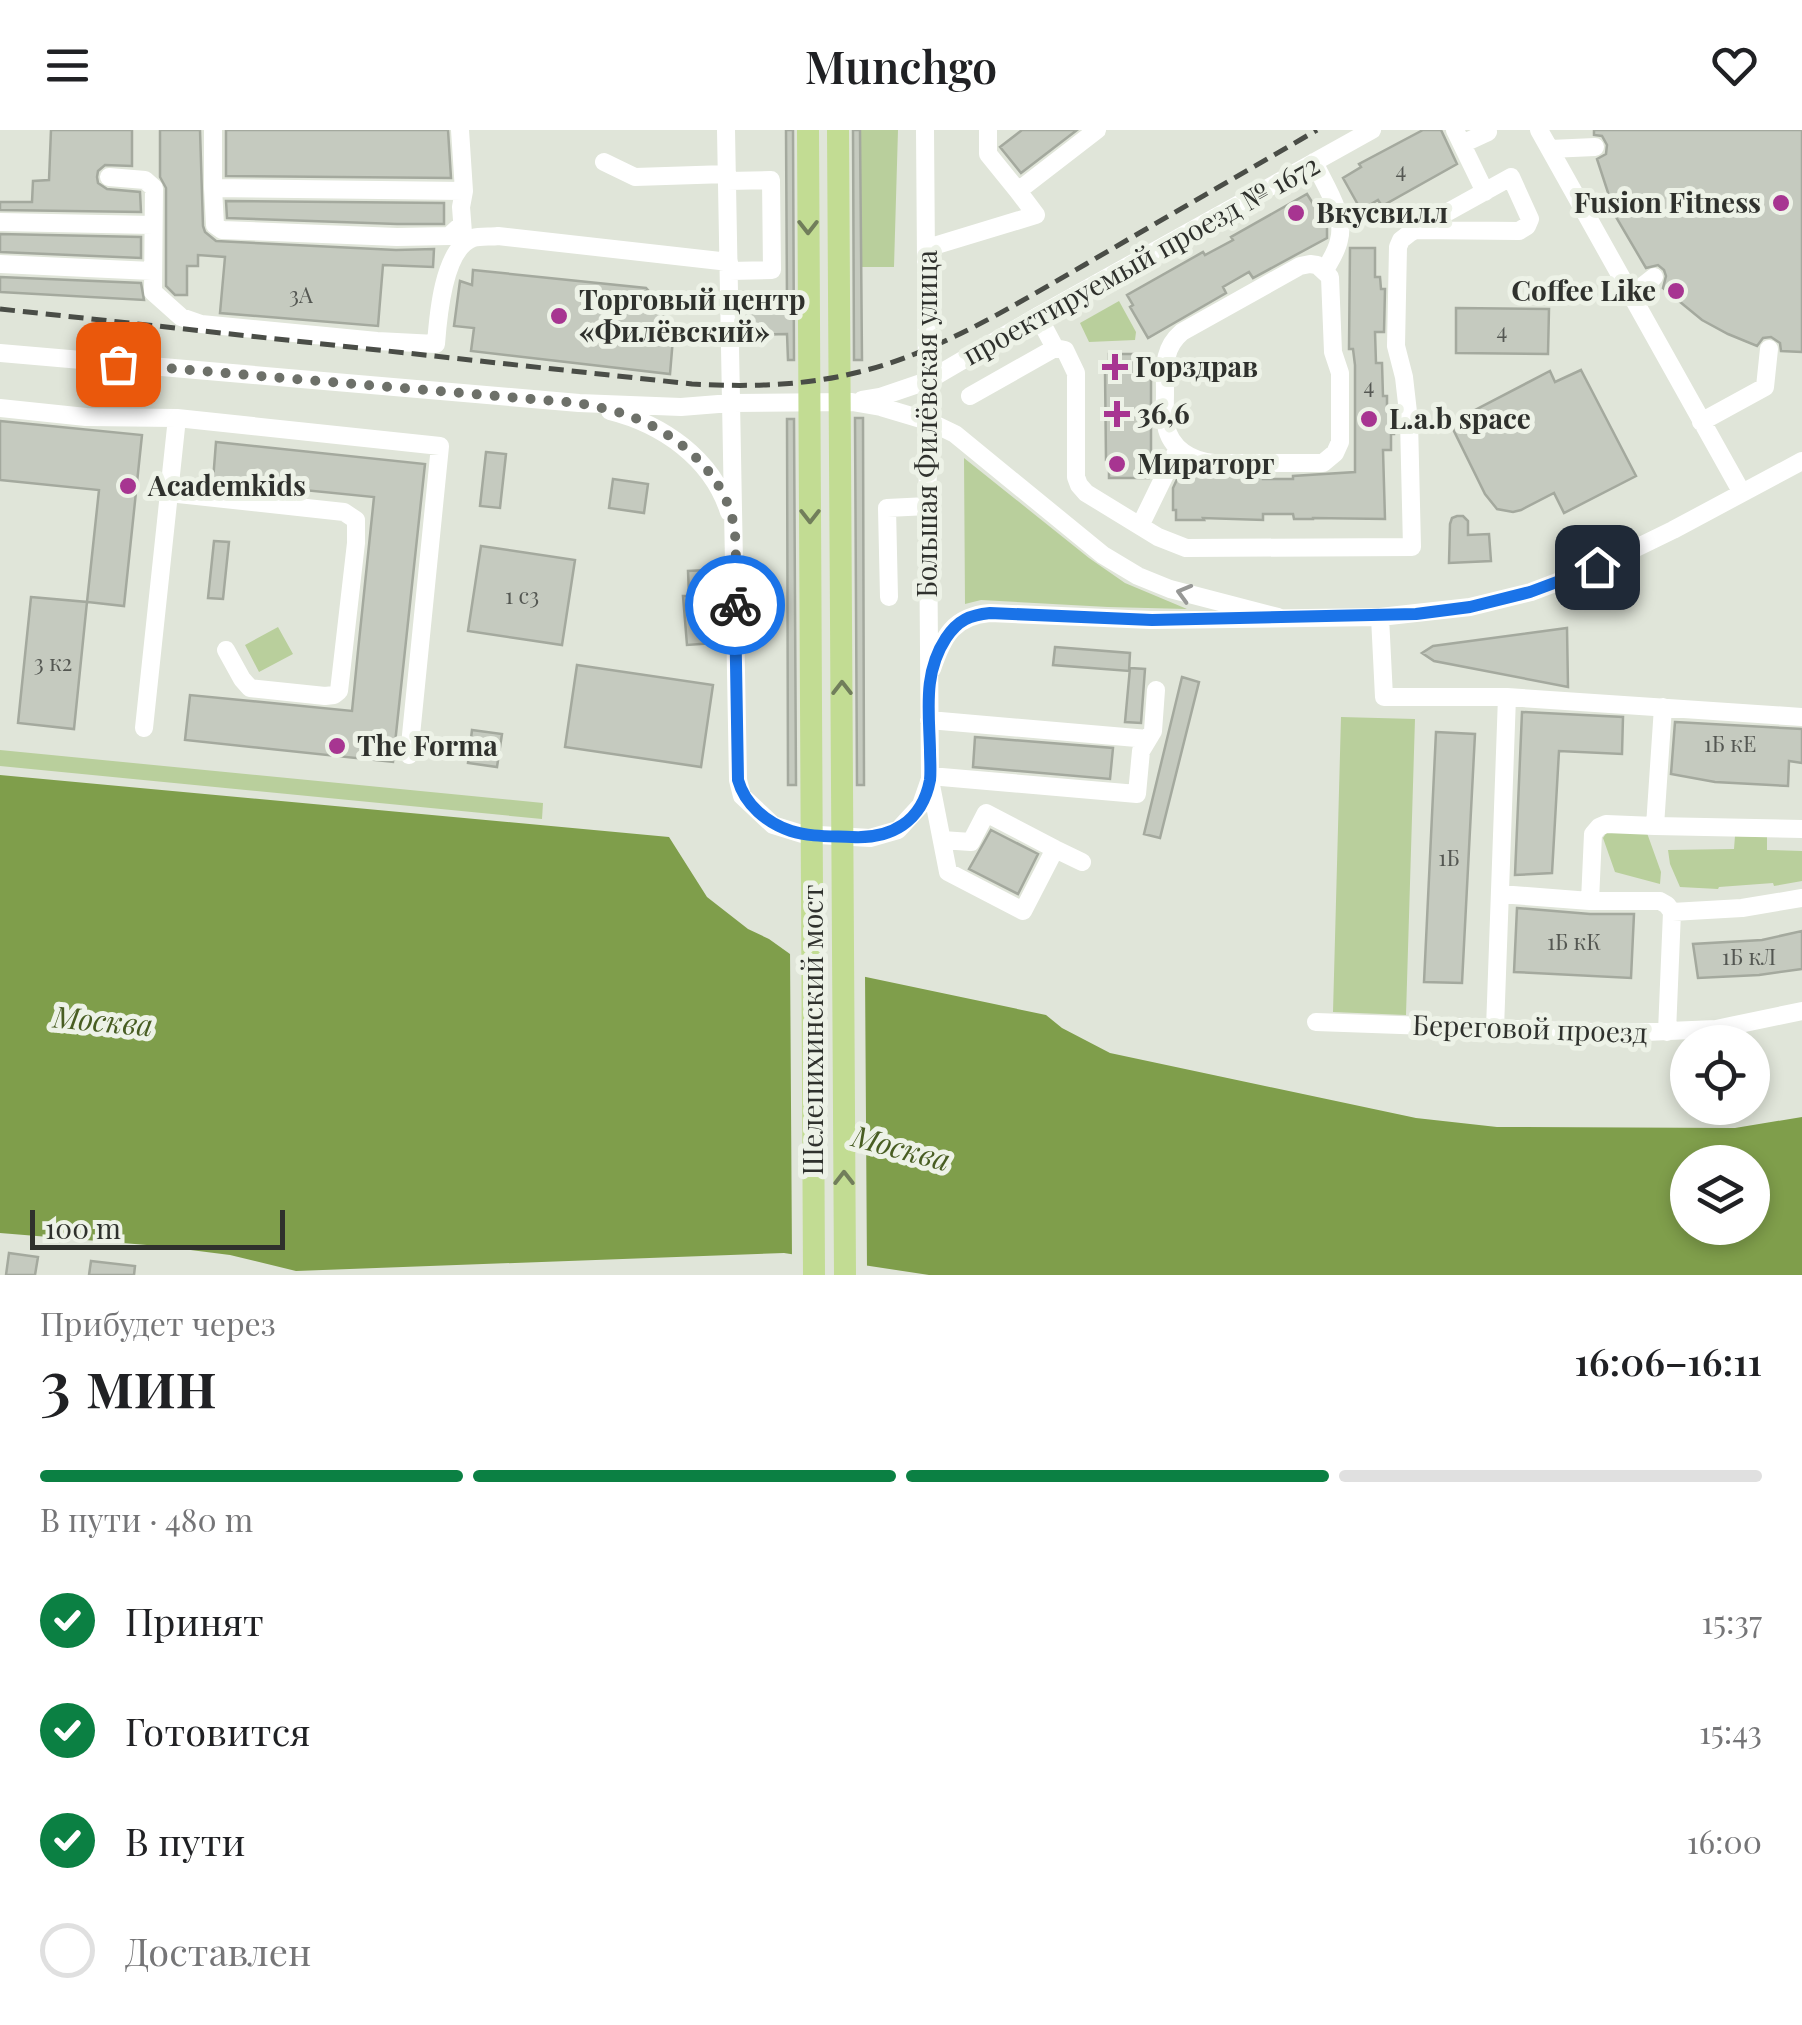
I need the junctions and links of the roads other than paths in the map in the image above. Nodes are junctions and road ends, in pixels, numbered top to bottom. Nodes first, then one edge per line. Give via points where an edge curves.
1 (213, 130) edge
2 (460, 130) edge
3 (726, 130) edge
4 (808, 130) edge
5 (838, 130) edge
6 (925, 130) edge
7 (988, 130) edge
8 (1097, 130) edge
9 (1372, 130) edge
10 (1487, 130) edge
11 (1539, 130) edge
12 (1076, 136) edge
13 (1458, 137) edge
14 (1595, 147) dead end
15 (1550, 149) junction
16 (604, 162) dead end
17 (1314, 162) junction
18 (109, 178) dead end
19 (727, 178) junction
20 (214, 188) junction
21 (1018, 191) junction
22 (464, 192) junction
23 (1484, 192) junction
24 (0, 222) edge
25 (153, 225) junction
26 (1415, 230) junction
27 (465, 233) junction
28 (937, 245) dead end
29 (0, 264) edge
30 (729, 266) junction
31 (1325, 270) junction
32 (152, 271) junction
33 (1654, 277) dead end
34 (1631, 295) junction
35 (1038, 316) junction
36 (1056, 348) junction
37 (1769, 349) dead end
38 (0, 354) edge
39 (926, 381) junction
40 (970, 396) dead end
41 (579, 403) junction
42 (732, 403) junction
43 (0, 408) edge
44 (846, 410) junction
45 (177, 418) junction
46 (928, 422) junction
47 (1702, 422) junction
48 (1178, 448) junction
49 (1802, 461) edge
50 (1742, 493) junction
51 (169, 494) junction
52 (928, 506) junction
53 (1140, 526) junction
54 (734, 527) junction
55 (889, 598) dead end
56 (1380, 617) junction
57 (1278, 618) junction
58 (226, 650) dead end
59 (929, 679) junction
60 (1156, 690) dead end
61 (1506, 697) junction
62 (1663, 706) junction
63 (1802, 717) edge
64 (930, 720) junction
65 (144, 728) dead end
66 (1148, 739) junction
67 (409, 755) dead end
68 (930, 778) junction
69 (1656, 826) junction
70 (1802, 829) edge
71 (942, 840) junction
72 (1055, 849) junction
73 (1082, 862) dead end
74 (1500, 894) junction
75 (1802, 898) edge
76 (1590, 900) junction
77 (1672, 912) junction
78 (1802, 1011) edge
79 (1316, 1022) dead end
80 (1495, 1029) junction
81 (1667, 1032) junction
82 (814, 1275) edge
83 (845, 1275) edge

1 - 20 street
2 - 22 street
3 - 19 street
4 -> 82 main road, Шелепихинский мост
5 - 44 main road, Шелепихинский мост
6 - 39 street, Большая Филёвская улица
7 - 21 street via 988,154
8 - 12 street
9 - 17 street, проектируемый проезд № 1672
10 - 13 street
11 - 15 street
12 - 21 street
13 - 23 street
14 - 15 street
15 - 34 street
16 - 19 street via 635,177
17 - 31 street via 1341,228
17 - 35 street, проектируемый проезд № 1672
18 - 25 street via 145,180 154,188
19 - 30 street
19 - 30 street via 772,180 772,270
20 - 22 street
20 - 27 street via 215,225 222,230
21 - 28 street via 1036,215
22 - 27 street
23 - 26 street
23 - 26 street via 1511,177 1529,214 1526,226
24 - 25 street
25 - 32 street
26 - 53 street via 1396,255 1412,547 1186,548
27 - 30 street
27 - 32 street via 444,288 436,344 202,324 182,317 153,292
29 - 32 street
30 - 42 street
31 - 48 street via 1300,266 1174,339 1165,359 1166,426
31 - 48 street via 1340,373 1335,453 1323,463 1214,463
33 - 34 street
34 - 47 street
35 - 36 street
35 - 39 street, проектируемый проезд № 1672
36 - 40 street
36 - 53 street via 1066,350 1076,369 1078,485
37 - 47 street via 1764,387
38 - 41 street
39 - 44 street, проектируемый проезд № 1672
39 - 46 street, Большая Филёвская улица
41 - 42 street
41 - 54 street via 631,416 685,446 715,482
42 - 44 street
42 - 54 street
43 - 45 street
44 - 46 street via 881,407
83 -> 44 main road, Шелепихинский мост
45 - 51 street
45 - 67 street via 440,446
46 - 52 street, Большая Филёвская улица
57 -> 46 street via 1138,576 955,434
47 - 50 street
48 - 53 street
49 - 50 street
50 - 56 street via 1597,567 1530,592
51 - 58 street via 344,512 356,520 339,691 325,696 250,688
51 - 65 street
52 - 55 street via 888,508
52 - 59 street, Большая Филёвская улица
54 - 68 street via 742,796 773,826 870,838 898,830 921,805
56 - 57 street
56 - 61 street via 1384,697
57 - 59 street via 974,614 956,624 942,644
59 - 64 street, Большая Филёвская улица
60 - 66 street
61 - 62 street
61 - 74 street
62 - 63 street
62 - 69 street
64 - 66 street
64 - 68 street, Большая Филёвская улица
66 - 68 street via 1138,794
68 - 71 street, Большая Филёвская улица
69 - 70 street
69 - 76 street via 1599,826
71 - 72 street via 971,842 986,813
71 - 72 street, Большая Филёвская улица via 948,872 1023,910
72 - 73 street
74 - 76 street
74 - 80 street
75 - 77 street
76 - 77 street via 1660,901
77 - 81 street
78 - 81 street, Береговой проезд
79 - 80 street, Береговой проезд
80 - 81 street, Береговой проезд

